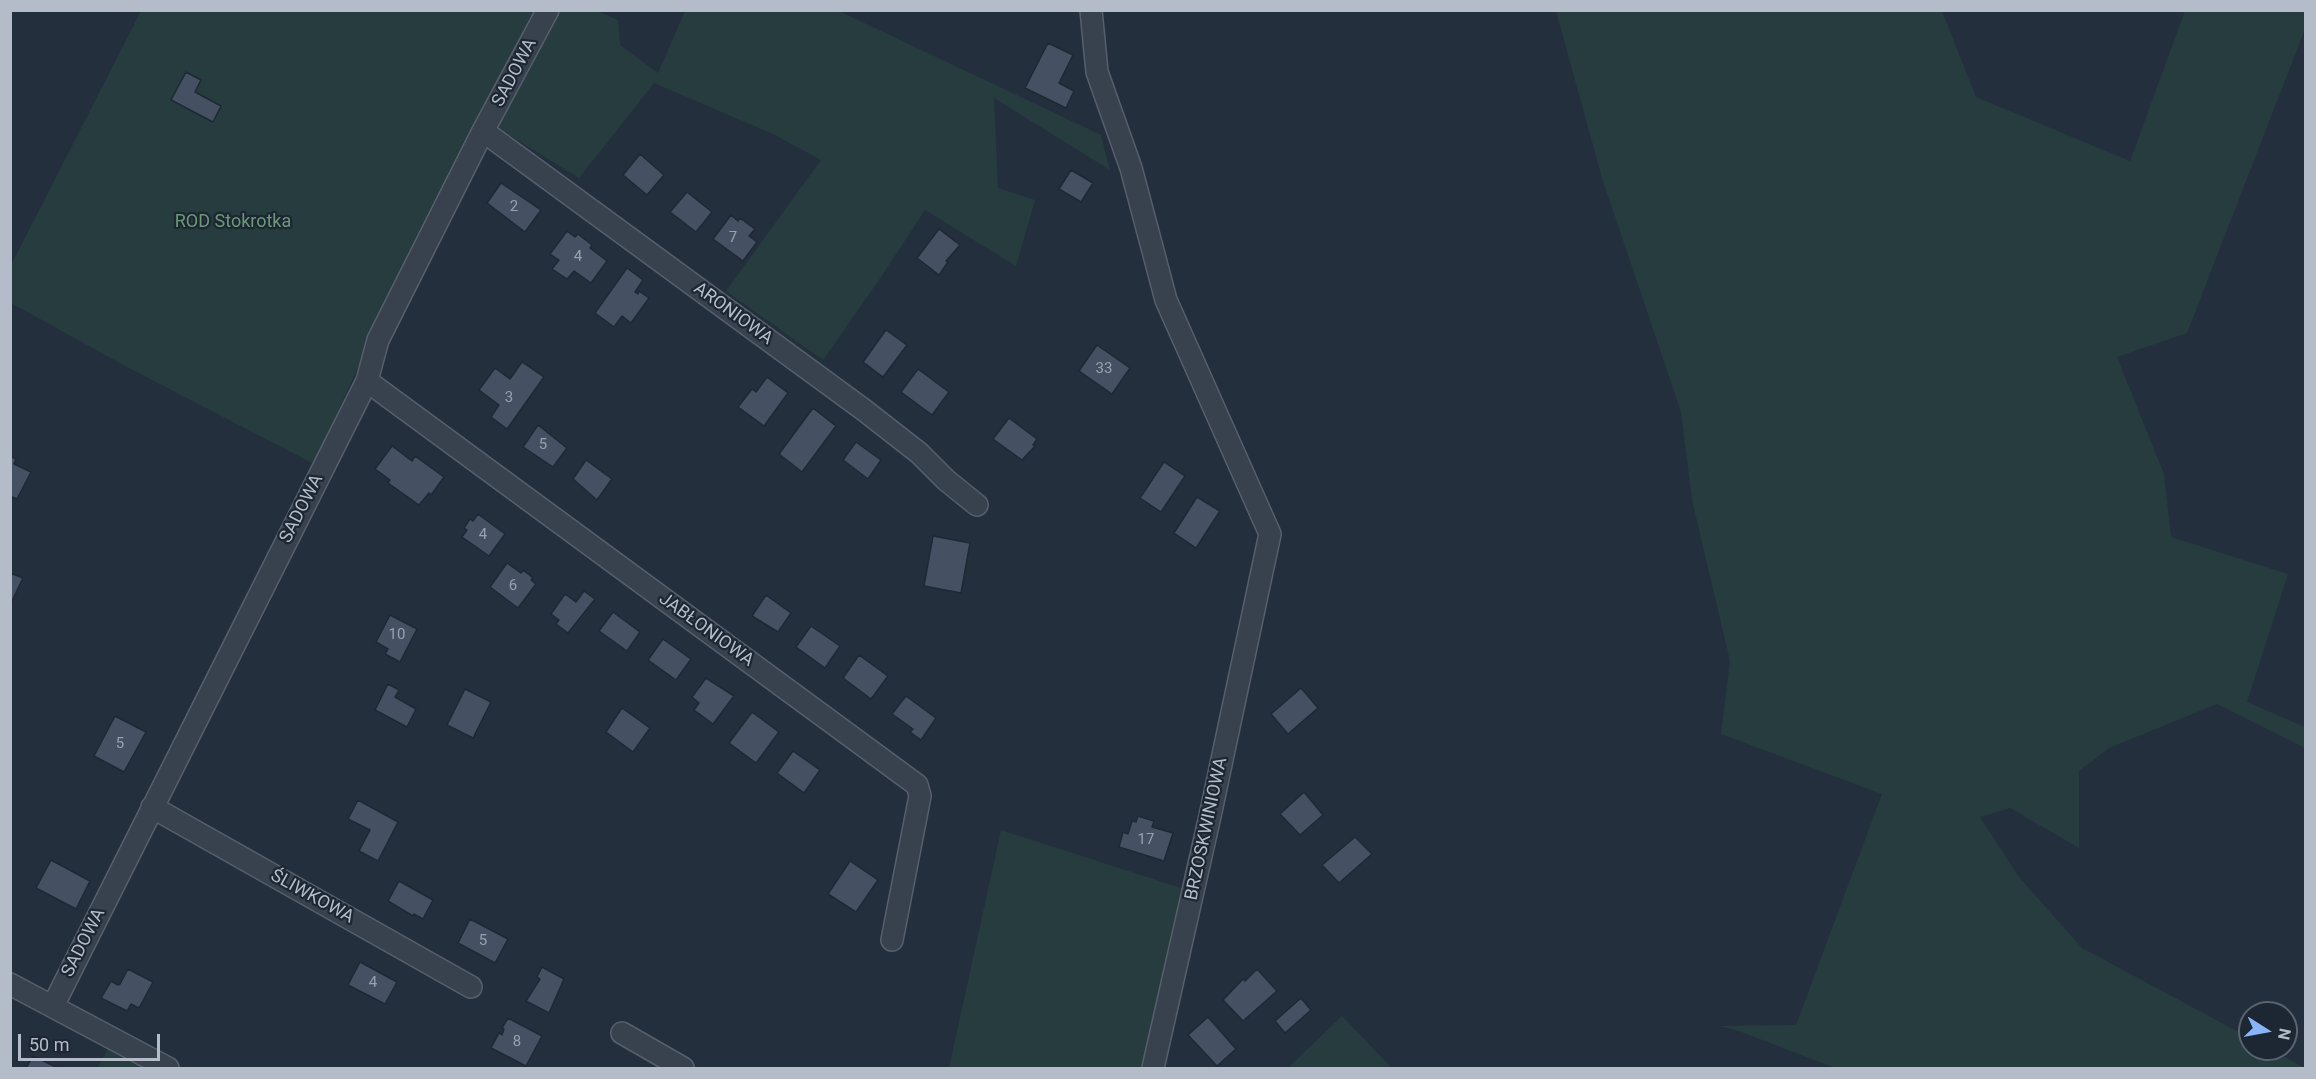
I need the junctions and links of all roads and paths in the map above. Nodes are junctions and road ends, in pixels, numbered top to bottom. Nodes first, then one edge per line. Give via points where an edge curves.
1 (548, 10) edge
2 (1091, 10) edge
3 (483, 131) junction
4 (367, 381) junction
5 (977, 505) dead end
6 (152, 807) junction
7 (892, 940) dead end
8 (10, 984) edge
9 (471, 987) dead end
10 (52, 1006) junction
11 (622, 1034) dead end
12 (168, 1068) edge
13 (683, 1068) edge
14 (1153, 1068) edge

1 - 3 street, SADOWA
2 - 14 street, BRZOSKWINIOWA via 1097,72 1131,168 1166,300 1270,534
3 - 4 street, SADOWA via 378,340
3 - 5 street, ARONIOWA via 864,410
4 - 6 street, SADOWA
4 - 7 street, JABŁONIOWA via 917,785 920,796
6 - 9 street, ŚLIWKOWA
6 - 10 street, SADOWA
8 - 10 street
10 - 12 street
11 - 13 street

